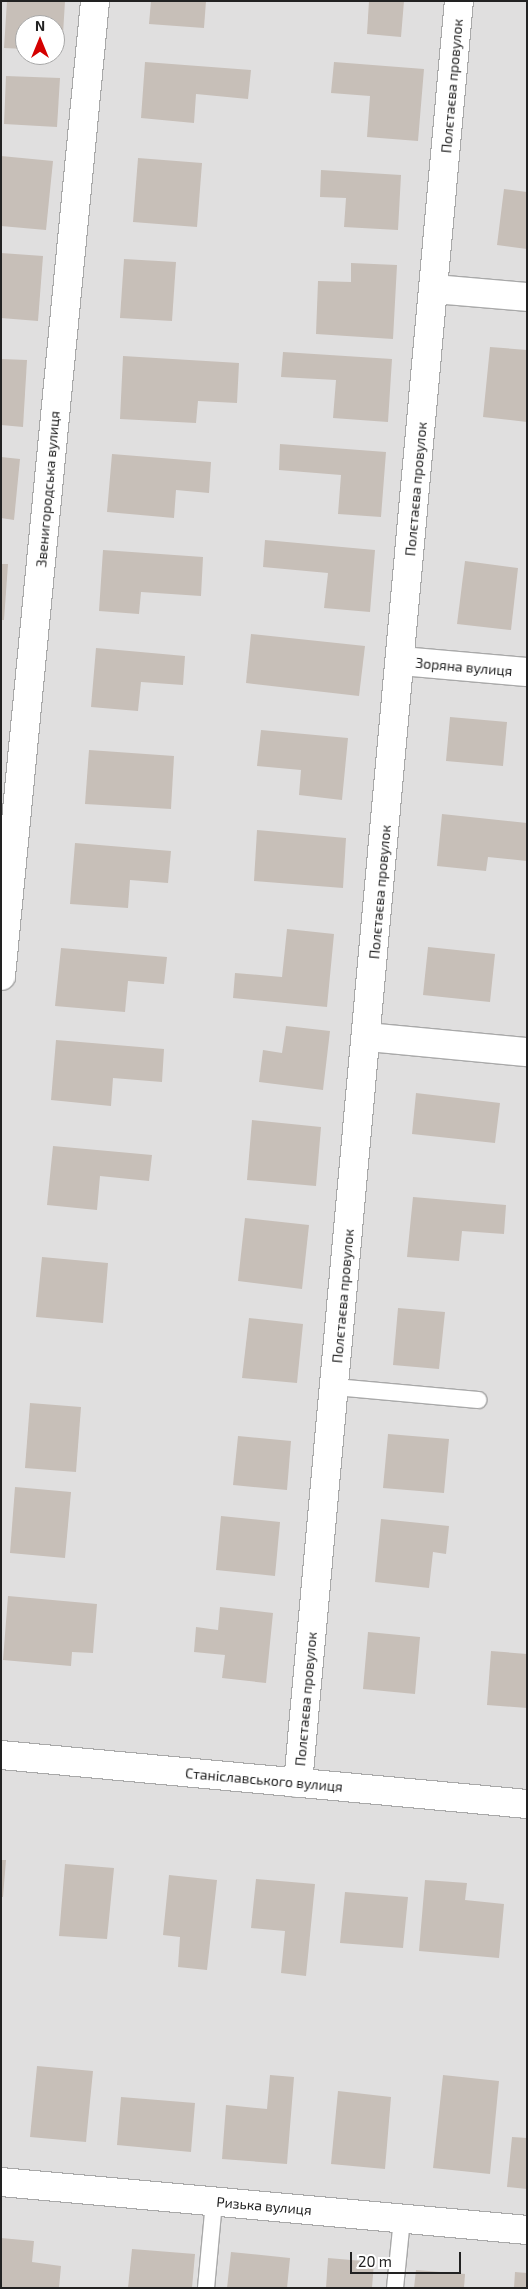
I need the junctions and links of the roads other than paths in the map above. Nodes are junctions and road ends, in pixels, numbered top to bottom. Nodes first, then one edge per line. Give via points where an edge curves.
1 (95, 1) edge
2 (460, 1) edge
3 (434, 289) junction
4 (527, 297) edge
5 (401, 661) junction
6 (527, 672) edge
7 (1, 976) edge
8 (367, 1037) junction
9 (527, 1052) edge
10 (335, 1387) junction
11 (478, 1400) dead end
12 (1, 1755) edge
13 (298, 1784) junction
14 (527, 1804) edge
15 (1, 2182) edge
16 (214, 2202) junction
17 (402, 2219) junction
18 (527, 2230) edge
19 (206, 2288) edge
20 (395, 2288) edge

1 - 7 street, Звенигородська вулиця
2 - 3 street, Полєтаєва провулок
3 - 4 street
3 - 5 street, Полєтаєва провулок
5 - 6 street, Зоряна вулиця
5 - 8 street, Полєтаєва провулок
8 - 9 street
8 - 10 street, Полєтаєва провулок
10 - 11 lane
10 - 13 street, Полєтаєва провулок
12 - 13 street, Станіславського вулиця
13 - 14 street, Станіславського вулиця
15 - 16 street, Ризька вулиця
16 - 17 street, Ризька вулиця
16 - 19 lane
17 - 18 street, Ризька вулиця
17 - 20 lane

